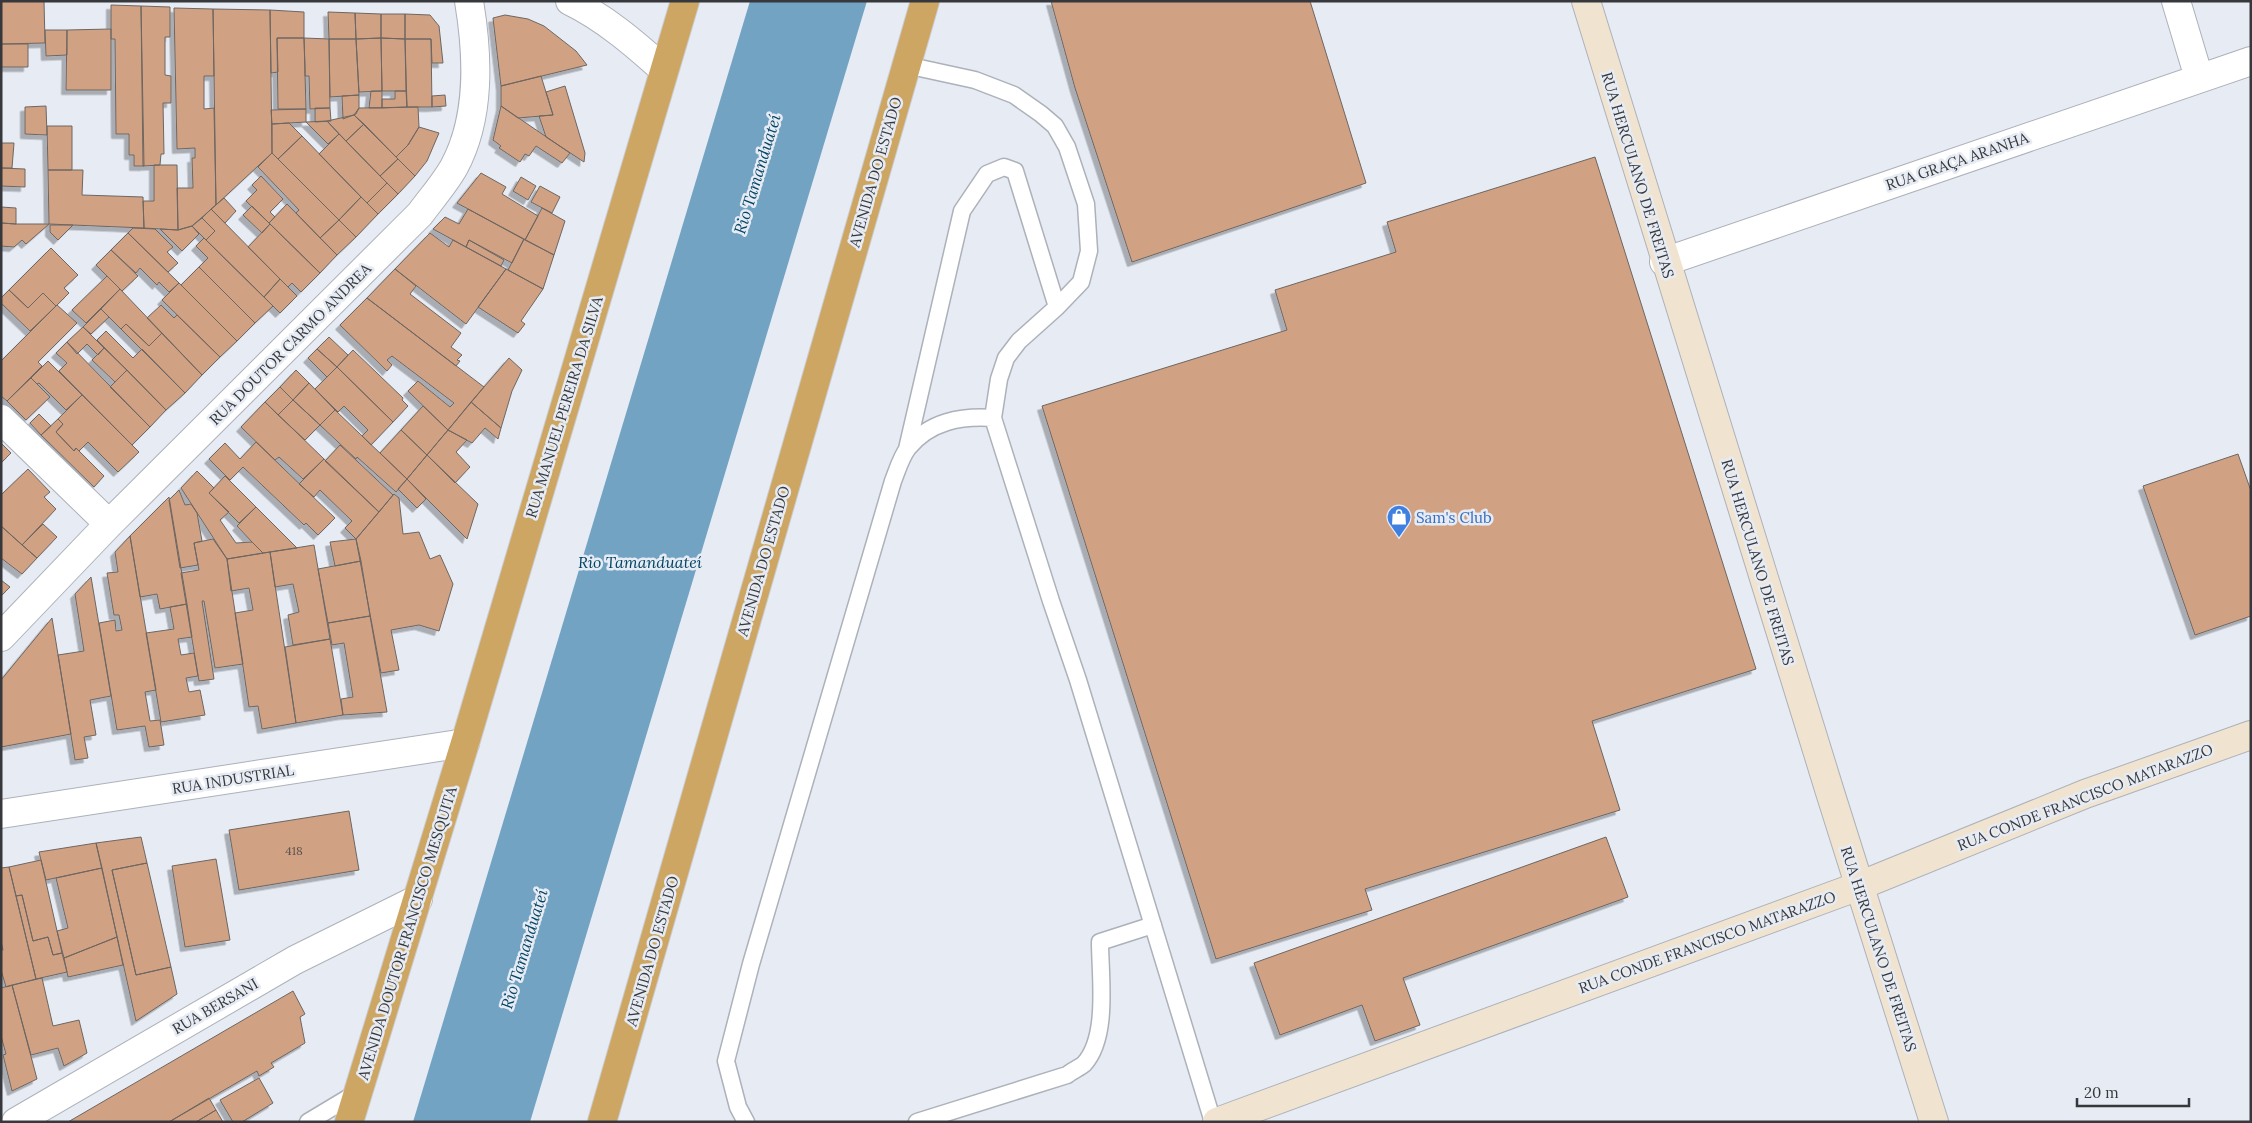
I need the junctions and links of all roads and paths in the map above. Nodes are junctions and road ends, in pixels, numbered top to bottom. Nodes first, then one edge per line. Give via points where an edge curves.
1 (469, 1) edge
2 (570, 1) edge
3 (685, 1) edge
4 (925, 1) edge
5 (1586, 1) edge
6 (2176, 1) edge
7 (2251, 61) edge
8 (906, 65) junction
9 (664, 70) junction
10 (2199, 78) junction
11 (1664, 262) junction
12 (1057, 307) junction
13 (993, 418) junction
14 (1, 419) edge
15 (907, 449) junction
16 (109, 524) junction
17 (1, 637) edge
18 (2251, 735) edge
19 (465, 743) junction
20 (1, 814) edge
21 (1859, 886) junction
22 (418, 899) junction
23 (1153, 925) junction
24 (612, 1090) junction
25 (358, 1092) junction
26 (1261, 1115) edge
27 (16, 1122) edge
28 (308, 1122) edge
29 (349, 1122) edge
30 (602, 1122) edge
31 (618, 1122) edge
32 (746, 1122) edge
33 (916, 1122) edge
34 (1215, 1122) edge
35 (1934, 1122) edge

1 - 16 street, RUA DOUTOR CARMO ANDREA via 476,92 470,126 454,167 420,214
2 - 9 street via 632,41
3 - 9 highway, RUA MANUEL PEREIRA DA SILVA
4 - 8 highway, AVENIDA DO ESTADO
5 - 11 main road, RUA HERCULANO DE FREITAS
6 - 10 street
7 - 10 street, RUA GRAÇA ARANHA
8 - 12 lane via 975,80 1014,95 1055,126 1067,147 1086,204 1090,252 1081,282
8 - 24 highway, AVENIDA DO ESTADO
9 - 19 highway, RUA MANUEL PEREIRA DA SILVA
10 - 11 street, RUA GRAÇA ARANHA
11 - 21 main road, RUA HERCULANO DE FREITAS
12 - 13 lane via 1019,341 1006,358
12 - 15 lane via 1015,171 1004,167 987,174 962,211
13 - 15 lane via 968,416 946,422 922,434
13 - 23 lane
14 - 16 street
15 - 32 lane via 893,481 751,964 726,1061 738,1107
16 - 17 street, RUA DOUTOR CARMO ANDREA
18 - 21 main road, RUA CONDE FRANCISCO MATARAZZO via 2085,794
19 - 20 street, RUA INDUSTRIAL
19 - 22 highway, AVENIDA DOUTOR FRANCISCO MESQUITA
21 - 26 main road, RUA CONDE FRANCISCO MATARAZZO
21 - 35 main road, RUA HERCULANO DE FREITAS
22 - 25 highway, AVENIDA DOUTOR FRANCISCO MESQUITA
22 - 27 street, RUA BERSANI via 295,960
23 - 33 lane via 1100,942 1100,1027 1084,1064 1067,1075
23 - 34 lane
24 - 30 highway, AVENIDA DO ESTADO
24 - 31 highway
25 - 28 lane
25 - 29 highway, AVENIDA DOUTOR FRANCISCO MESQUITA
26 - 34 main road, RUA CONDE FRANCISCO MATARAZZO

